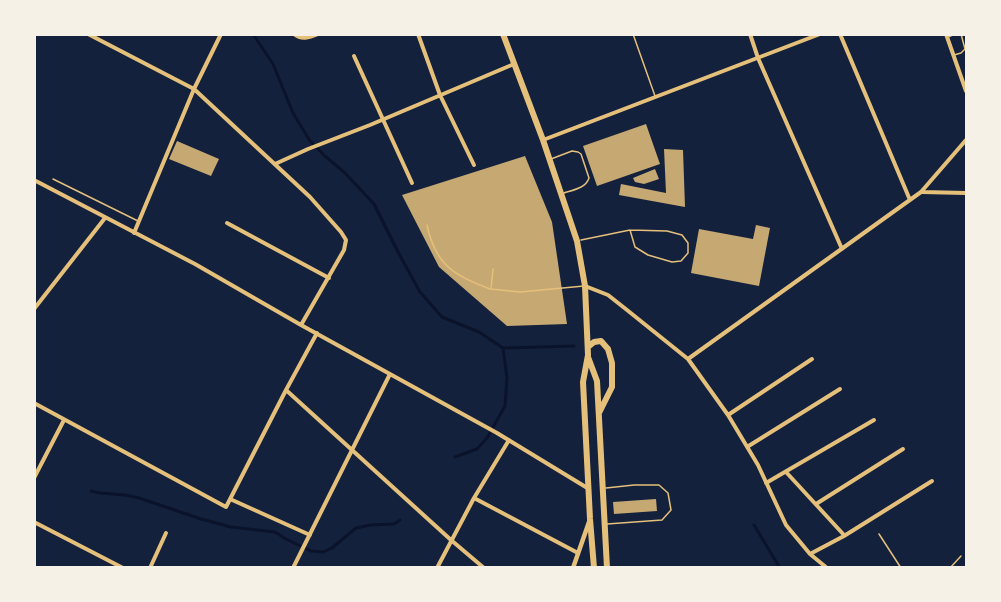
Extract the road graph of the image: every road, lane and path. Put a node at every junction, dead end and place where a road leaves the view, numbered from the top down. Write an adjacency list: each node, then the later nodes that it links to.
1 (221, 34): 18 (street)
2 (294, 34): 3 (street)
3 (318, 34)
4 (418, 34): 20 (street)
5 (503, 34): 17 (main road)
6 (633, 34): 21 (lane)
7 (750, 34): 16 (street)
8 (819, 34): 16 (street)
9 (840, 34): 34 (street)
10 (955, 34): 13 (lane)
11 (961, 34): 15 (lane)
12 (88, 35): 18 (street)
13 (946, 36): 15 (street)
14 (354, 56): 22 (street)
15 (953, 56): 19 (street)
16 (758, 58): 21 (street); 42 (street)
17 (515, 63): 20 (street); 23 (main road)
18 (194, 89): 26 (street); 36 (street)
19 (966, 91)
20 (440, 95): 22 (street); 27 (street)
21 (656, 97): 23 (street)
22 (382, 119): 26 (street); 30 (street)
23 (543, 140): 25 (main road)
24 (966, 140): 31 (street)
25 (550, 159): 33 (main road); 33 (lane)
26 (275, 164): 44 (street)
27 (474, 165)
28 (53, 179): 36 (lane)
29 (34, 180): 35 (street)
30 (412, 183)
31 (921, 192): 32 (street); 34 (street)
32 (966, 193)
33 (561, 194): 41 (main road)
34 (910, 200): 42 (street)
35 (105, 218): 40 (street); 47 (street)
36 (139, 221): 40 (street)
37 (227, 223): 44 (street)
38 (427, 225): 46 (lane)
39 (630, 230): 39 (lane); 41 (lane)
40 (134, 232): 48 (street)
41 (577, 241): 45 (main road)
42 (842, 249): 52 (street)
43 (493, 269): 46 (lane)
44 (329, 278): 48 (street)
45 (585, 286): 46 (lane); 50 (main road); 52 (street)
46 (491, 289)
47 (34, 309)
48 (301, 325): 49 (street)
49 (317, 333): 54 (street); 56 (street)
50 (588, 347): 51 (main road); 58 (main road)
51 (588, 356): 58 (main road); 70 (main road)
52 (688, 359): 59 (street)
53 (812, 359): 59 (street)
54 (390, 374): 62 (street); 64 (street)
55 (840, 389): 63 (street)
56 (286, 390): 64 (street); 73 (street)
57 (34, 403): 60 (street)
58 (599, 413): 71 (main road)
59 (728, 415): 63 (street)
60 (64, 420): 67 (street); 73 (street)
61 (874, 420): 66 (street)
62 (509, 440): 70 (street); 72 (street)
63 (747, 447): 69 (street)
64 (352, 448): 80 (street); 82 (street)
65 (903, 449): 74 (street)
66 (786, 472): 69 (street); 74 (street)
67 (34, 478)
68 (932, 481): 81 (street)
69 (766, 483): 84 (street)
70 (589, 489): 75 (main road)
71 (602, 489): 77 (main road); 77 (lane)
72 (474, 498): 82 (street); 83 (street)
73 (230, 499): 80 (street)
74 (816, 504): 81 (street)
75 (590, 519): 83 (street); 92 (main road)
76 (34, 522): 86 (street)
77 (604, 524): 93 (main road)
78 (166, 533): 87 (street)
79 (879, 534): 95 (lane)
80 (310, 535): 88 (street)
81 (844, 536): 84 (street)
82 (451, 540): 89 (street); 90 (street)
83 (578, 553): 91 (street)
84 (810, 554): 94 (street)
85 (961, 556): 96 (lane)
86 (123, 567)
87 (150, 567)
88 (293, 567)
89 (437, 567)
90 (484, 567)
91 (573, 567)
92 (594, 567)
93 (607, 567)
94 (827, 567)
95 (901, 567)
96 (950, 567)

